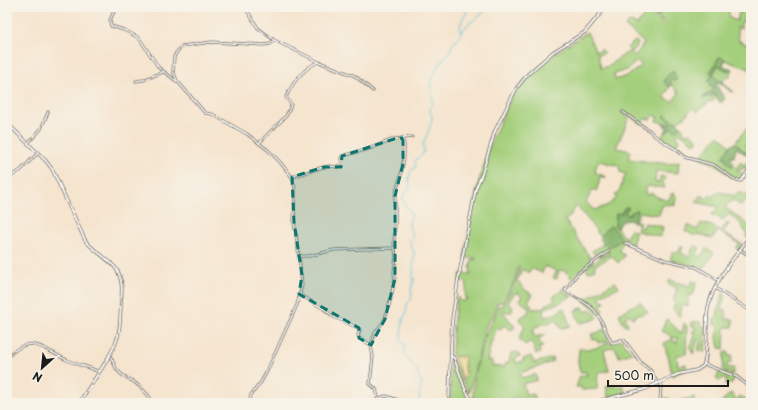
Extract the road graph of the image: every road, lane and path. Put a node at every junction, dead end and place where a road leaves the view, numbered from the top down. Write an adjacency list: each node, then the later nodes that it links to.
1 (116, 7): 6 (street)
2 (245, 7): 4 (street)
3 (606, 7): 34 (street)
4 (274, 40): 5 (street); 8 (street)
5 (319, 62): 9 (street); 15 (street)
6 (163, 72): 7 (street); 8 (street)
7 (136, 81)
8 (177, 81): 15 (street)
9 (373, 91)
10 (48, 112): 16 (street)
11 (623, 112): 18 (street)
12 (7, 123): 16 (street)
13 (412, 137): 14 (street)
14 (402, 138): 19 (street); 23 (street)
15 (259, 142): 19 (street)
16 (28, 143): 17 (street)
17 (38, 153): 20 (street); 33 (street)
18 (751, 170)
19 (292, 177): 26 (street)
20 (7, 179)
21 (751, 234): 24 (street)
22 (625, 243): 28 (street)
23 (394, 248): 26 (street); 32 (street)
24 (740, 250): 27 (street); 28 (street)
25 (610, 251): 38 (street)
26 (299, 256): 30 (street)
27 (751, 257)
28 (718, 280): 29 (street)
29 (715, 288): 31 (street); 36 (street)
30 (299, 294): 32 (street); 43 (street)
31 (751, 311)
32 (372, 345): 40 (street)
33 (109, 356): 37 (street); 42 (street)
34 (450, 356): 46 (street); 47 (street)
35 (7, 358): 37 (street)
36 (704, 364): 38 (street); 39 (street)
37 (99, 372): 41 (street)
38 (660, 383): 48 (street); 49 (street)
39 (751, 388)
40 (378, 398): 44 (street); 45 (street)
41 (79, 403)
42 (153, 403)
43 (249, 403)
44 (372, 403)
45 (407, 403)
46 (449, 403)
47 (473, 403)
48 (591, 403)
49 (660, 403)

